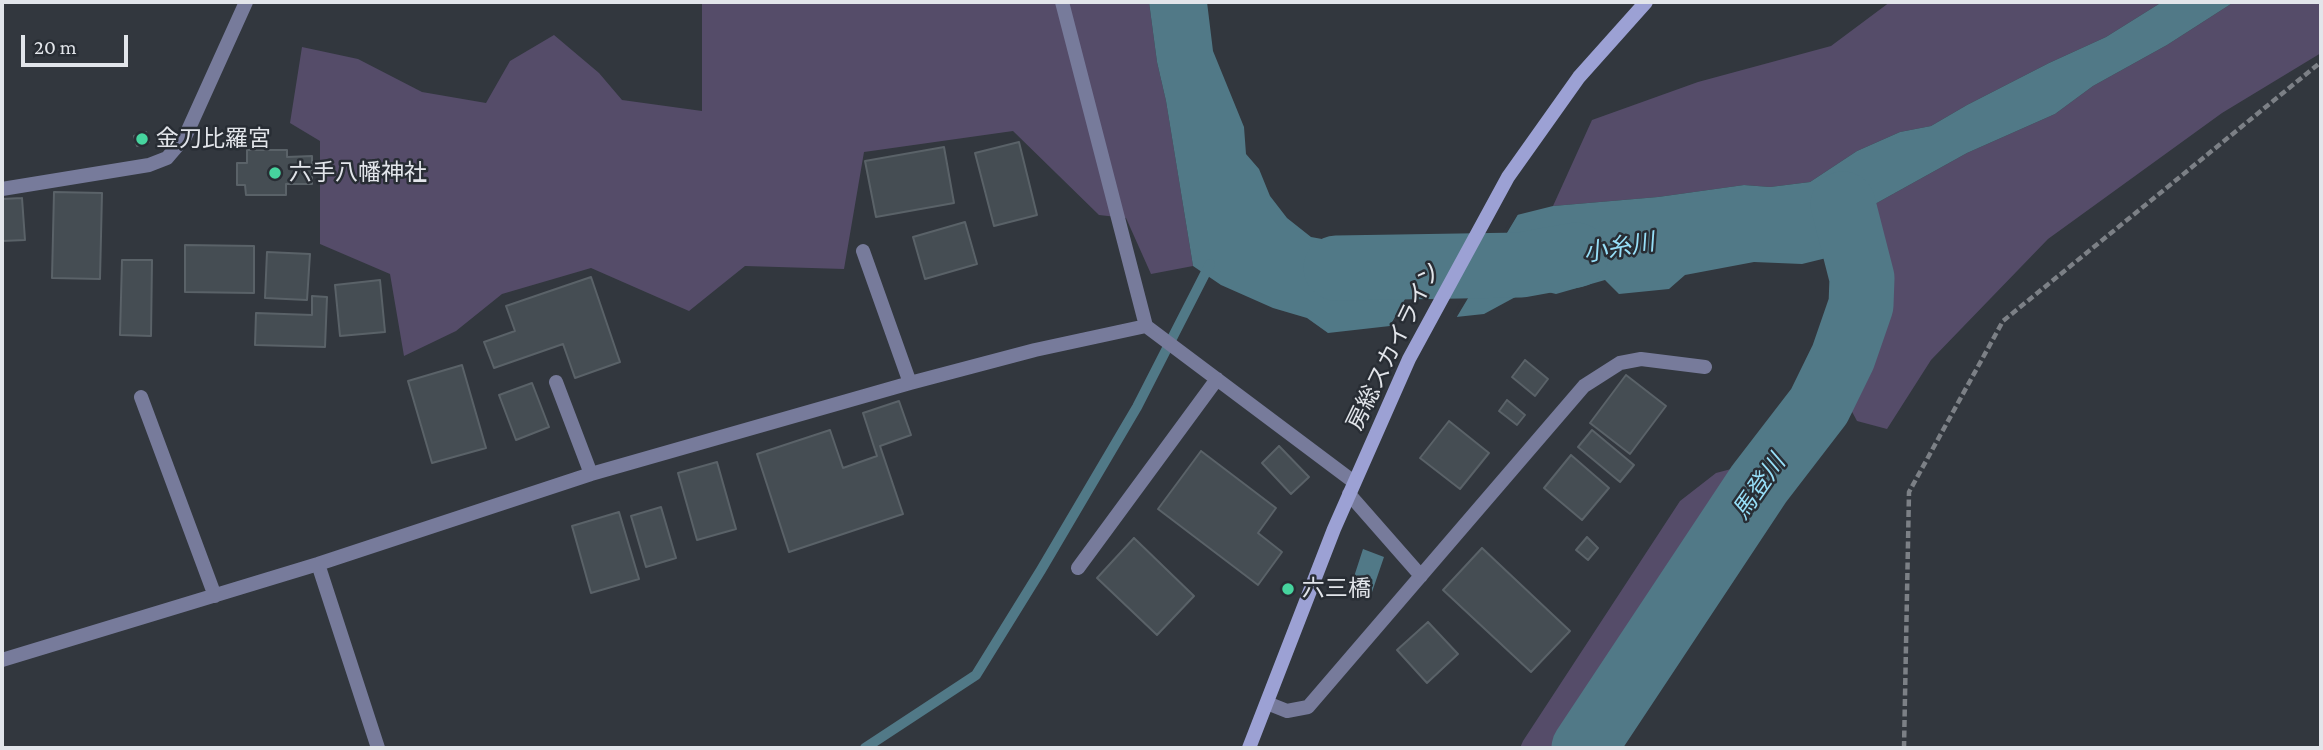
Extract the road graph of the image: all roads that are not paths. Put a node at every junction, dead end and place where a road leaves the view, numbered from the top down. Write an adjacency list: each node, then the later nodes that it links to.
1 (246, 2): 4 (street)
2 (1062, 2): 6 (street)
3 (1646, 2): 13 (main road, 房総スカイライン)
4 (2, 189)
5 (863, 251): 10 (street)
6 (1151, 329): 8 (street); 10 (street)
7 (1705, 367): 16 (street)
8 (1212, 375): 13 (street); 15 (street)
9 (556, 382): 12 (street)
10 (910, 383): 12 (street)
11 (141, 397): 17 (street)
12 (591, 474): 14 (street)
13 (1351, 488): 16 (street); 19 (main road, 房総スカイライン)
14 (318, 564): 17 (street); 20 (street)
15 (1078, 568)
16 (1421, 576): 19 (street)
17 (215, 596): 18 (street)
18 (2, 660)
19 (1266, 703): 21 (main road, 房総スカイライン)
20 (378, 748)
21 (1250, 748)

